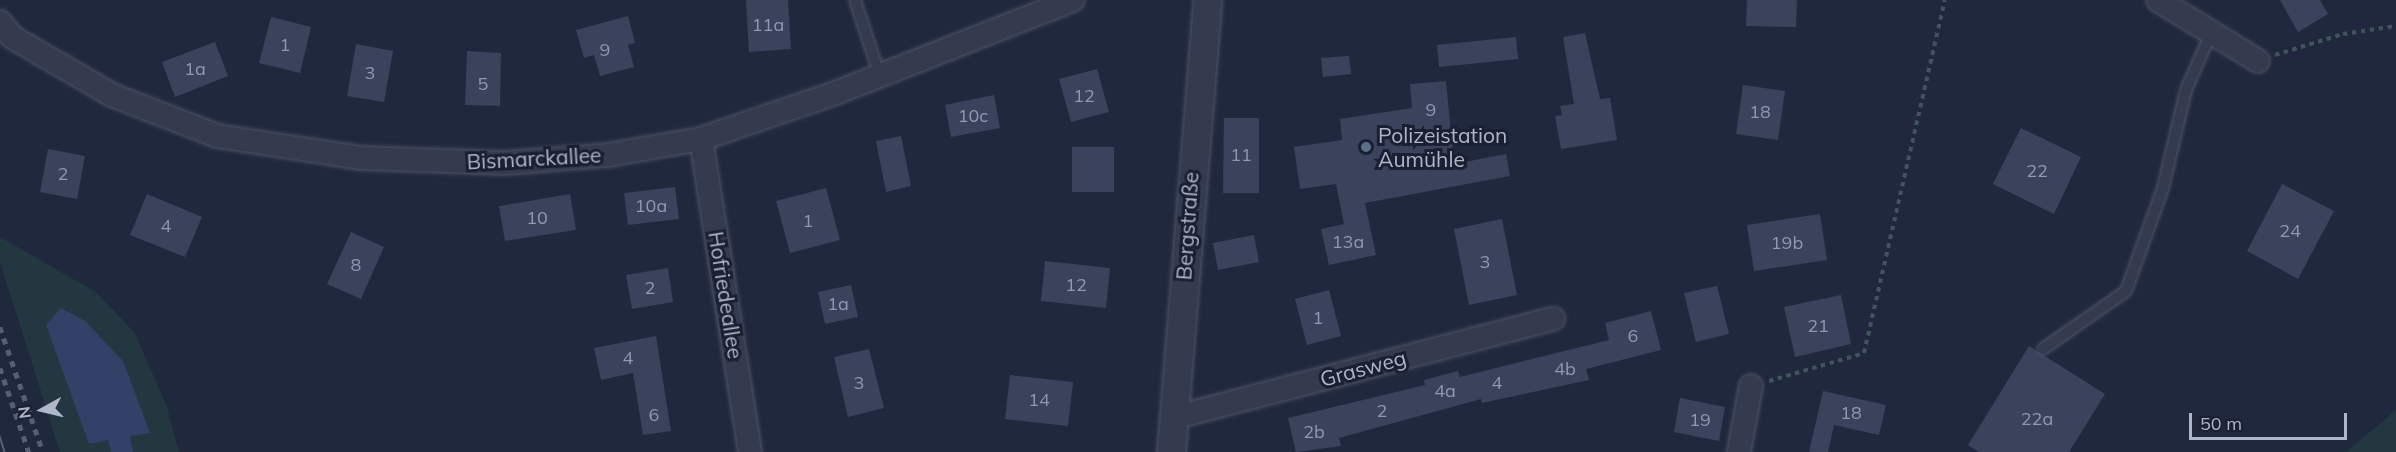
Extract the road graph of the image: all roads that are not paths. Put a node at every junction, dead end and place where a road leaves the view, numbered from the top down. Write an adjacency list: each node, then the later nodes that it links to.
1 (855, 0): 8 (lane)
2 (1073, 0): 8 (street, Bismarckallee)
3 (1207, 0): 13 (street, Bergstraße)
4 (2158, 0): 6 (street)
5 (0, 22): 9 (street, Bismarckallee)
6 (2211, 33): 7 (street); 11 (lane)
7 (2258, 61)
8 (880, 76): 9 (street, Bismarckallee)
9 (701, 139): 14 (street, Hofriedeallee)
10 (1553, 319): 13 (street, Grasweg)
11 (2043, 349)
12 (1751, 386): 16 (street)
13 (1172, 418): 15 (street, Bergstraße)
14 (750, 452)
15 (1171, 452)
16 (1738, 452)

